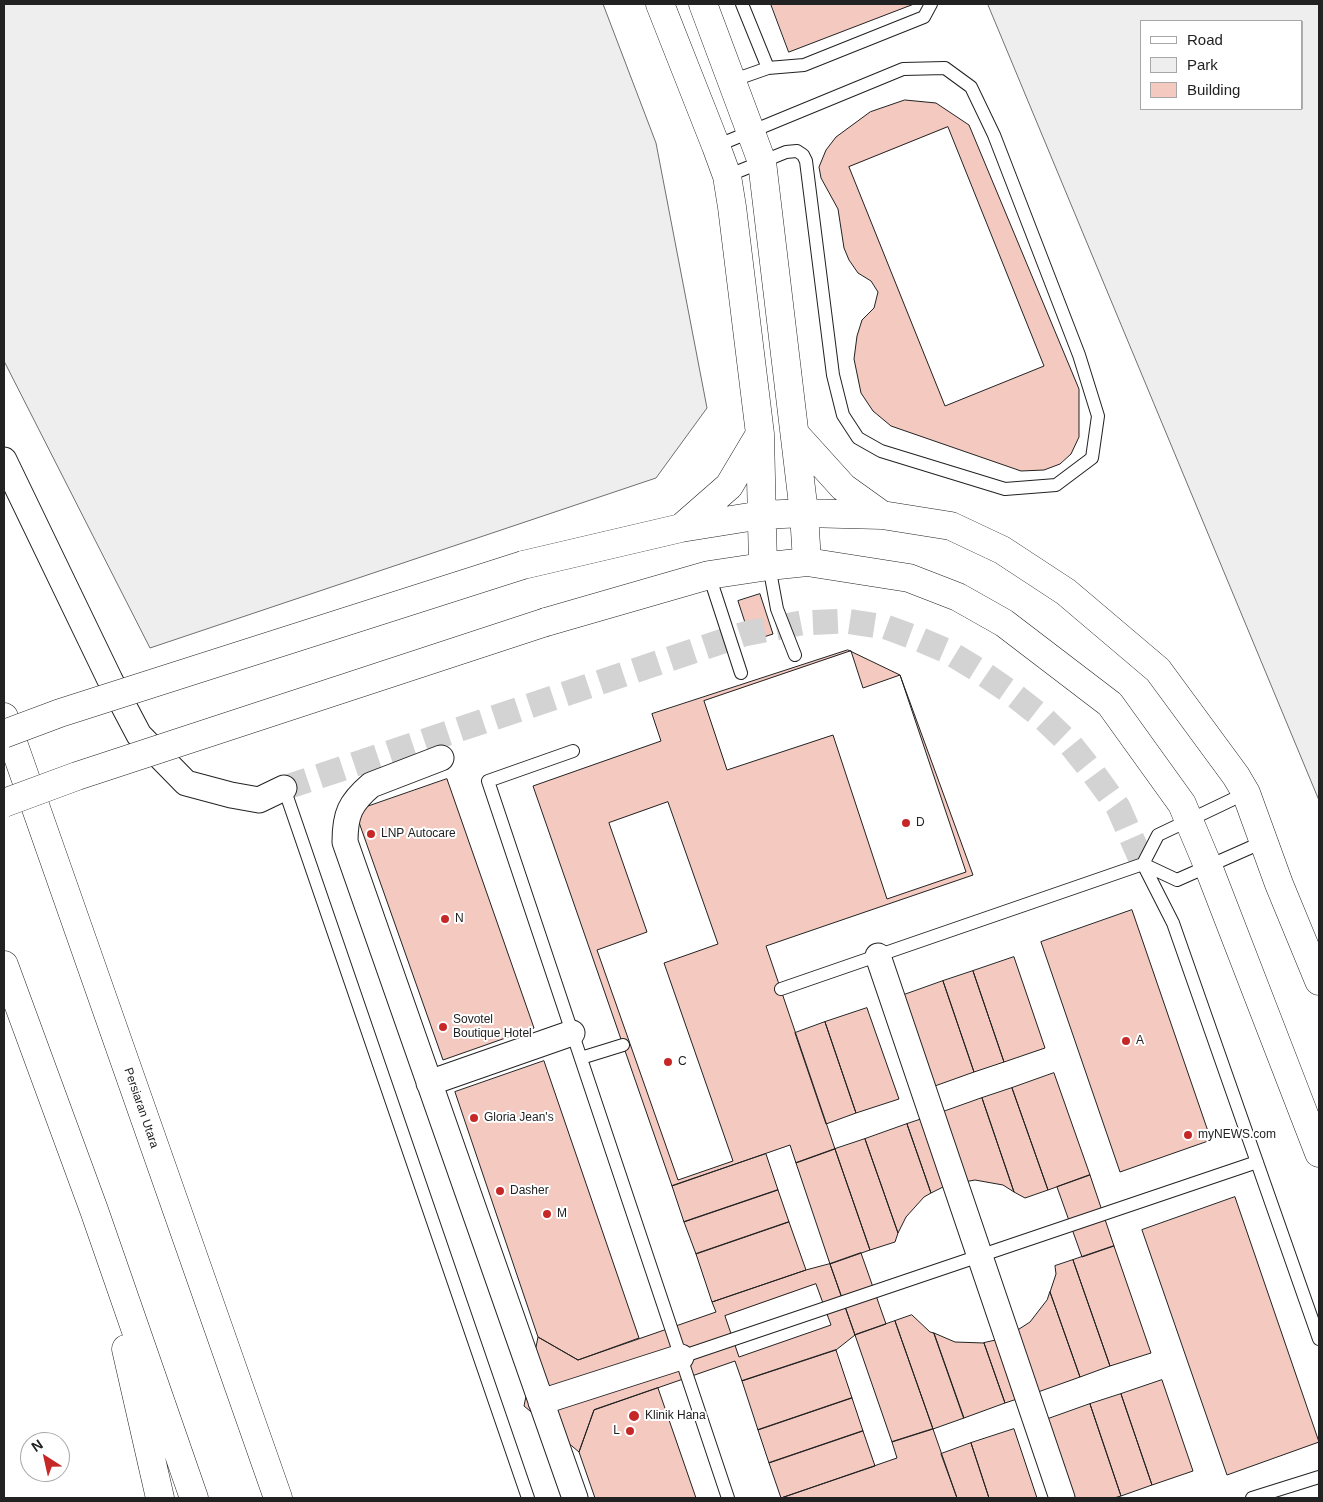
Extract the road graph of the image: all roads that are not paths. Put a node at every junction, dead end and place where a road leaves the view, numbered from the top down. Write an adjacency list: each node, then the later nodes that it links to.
1 (660, 4): 8 (street)
2 (703, 4): 6 (street)
3 (742, 4): 5 (lane)
4 (931, 4): 5 (lane)
5 (768, 68): 6 (lane)
6 (731, 81): 7 (street)
7 (750, 132): 8 (lane); 9 (street); 9 (lane)
8 (716, 146): 10 (street)
9 (762, 162): 10 (lane); 12 (street)
10 (727, 176): 11 (street)
11 (760, 434): 15 (street); 17 (street)
12 (795, 434): 14 (street); 16 (street)
13 (4, 460): 27 (street)
14 (804, 513): 15 (street); 16 (street); 18 (street)
15 (762, 515): 17 (street); 19 (street)
16 (882, 515): 28 (street)
17 (681, 528): 24 (street, bridge)
18 (807, 562): 19 (street); 30 (street)
19 (766, 566): 20 (street); 21 (lane)
20 (709, 575): 22 (lane); 29 (street, bridge)
21 (795, 655)
22 (741, 672)
23 (4, 717): 55 (street, Persiaran Utara)
24 (4, 734)
25 (573, 751): 40 (lane)
26 (441, 758): 43 (street)
27 (284, 788): 56 (lane)
28 (1246, 793): 30 (lane); 31 (street)
29 (4, 803)
30 (1189, 820): 32 (lane); 33 (street)
31 (1263, 842): 33 (lane); 34 (street)
32 (1143, 864): 33 (lane); 36 (lane); 45 (lane)
33 (1208, 866): 44 (street)
34 (1279, 884): 35 (street); 38 (street)
35 (1319, 930)
36 (878, 956): 39 (lane); 47 (street)
37 (4, 965): 46 (street)
38 (1319, 981)
39 (780, 989)
40 (572, 1033): 42 (lane); 43 (street)
41 (623, 1045): 42 (lane)
42 (581, 1058): 49 (lane)
43 (429, 1083): 50 (street)
44 (1319, 1153)
45 (1257, 1162): 47 (lane); 48 (lane)
46 (94, 1210): 53 (street); 54 (street)
47 (980, 1256): 49 (lane); 59 (street)
48 (1319, 1339)
49 (681, 1357): 50 (street); 58 (lane)
50 (541, 1402): 57 (street)
51 (1319, 1477): 52 (lane)
52 (1272, 1495): 60 (lane)
53 (160, 1498)
54 (194, 1498)
55 (278, 1498)
56 (528, 1498)
57 (575, 1498)
58 (728, 1498)
59 (1062, 1498)
60 (1252, 1498)

